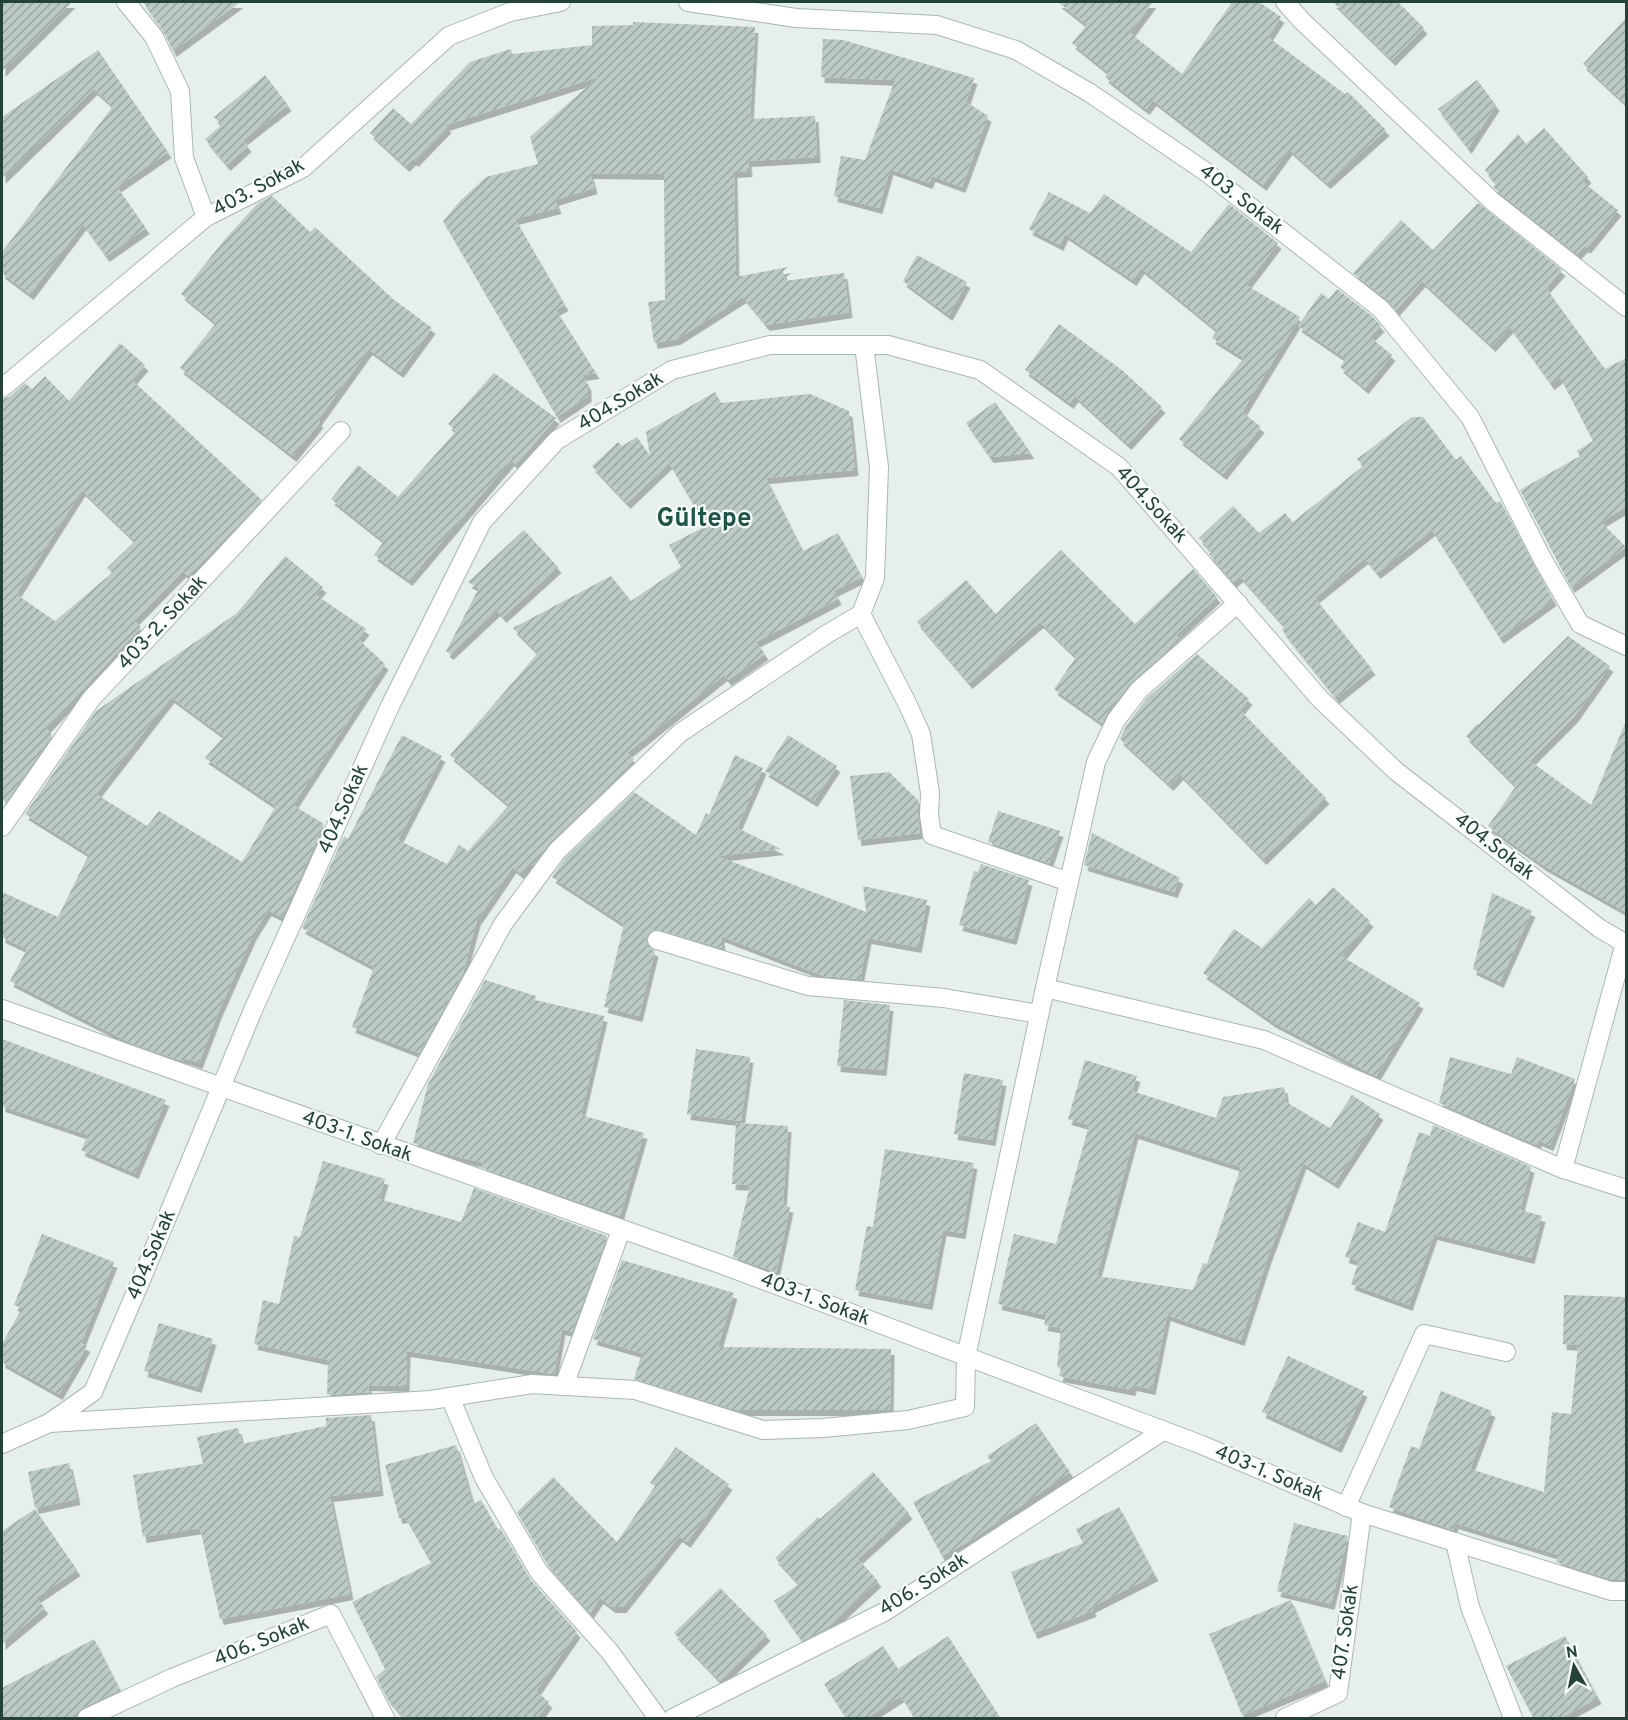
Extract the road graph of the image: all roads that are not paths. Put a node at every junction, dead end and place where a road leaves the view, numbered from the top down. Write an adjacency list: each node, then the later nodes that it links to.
1 (126, 2): 5 (street)
2 (561, 2): 5 (street, 403. Sokak)
3 (688, 2): 12 (street, 403. Sokak)
4 (1285, 2): 6 (street)
5 (206, 217): 8 (street, 403. Sokak)
6 (1626, 307)
7 (864, 345): 10 (street, 404.Sokak); 11 (street); 20 (street, 404.Sokak)
8 (2, 388)
9 (341, 431): 13 (street, 403-2. Sokak)
10 (1238, 603): 14 (street); 16 (street, 404.Sokak)
11 (861, 614): 14 (street); 21 (street)
12 (1626, 646)
13 (2, 827)
14 (1069, 882): 17 (street)
15 (657, 940): 19 (street)
16 (1626, 944): 22 (street)
17 (1045, 988): 19 (street); 22 (street)
18 (2, 1009): 20 (street, 403-1. Sokak)
19 (1039, 1014): 26 (street)
20 (220, 1088): 21 (street, 403-1. Sokak); 29 (street, 404.Sokak)
21 (381, 1145): 24 (street, 403-1. Sokak)
22 (1563, 1169): 23 (street)
23 (1626, 1189)
24 (621, 1230): 26 (street, 403-1. Sokak); 27 (street)
25 (1506, 1352): 32 (street)
26 (966, 1357): 27 (street); 30 (street, 403-1. Sokak)
27 (564, 1386): 28 (street)
28 (450, 1397): 29 (street); 37 (street)
29 (49, 1423): 31 (street, 404.Sokak)
30 (1163, 1431): 32 (street, 403-1. Sokak); 38 (street, 406. Sokak)
31 (2, 1444)
32 (1354, 1510): 33 (street, 403-1. Sokak); 39 (street, 407. Sokak)
33 (1455, 1542): 34 (street, 403-1. Sokak); 40 (street)
34 (1626, 1591)
35 (87, 1719): 36 (street, 406. Sokak)
36 (385, 1719)
37 (657, 1719)
38 (673, 1719)
39 (1285, 1719)
40 (1513, 1719)

